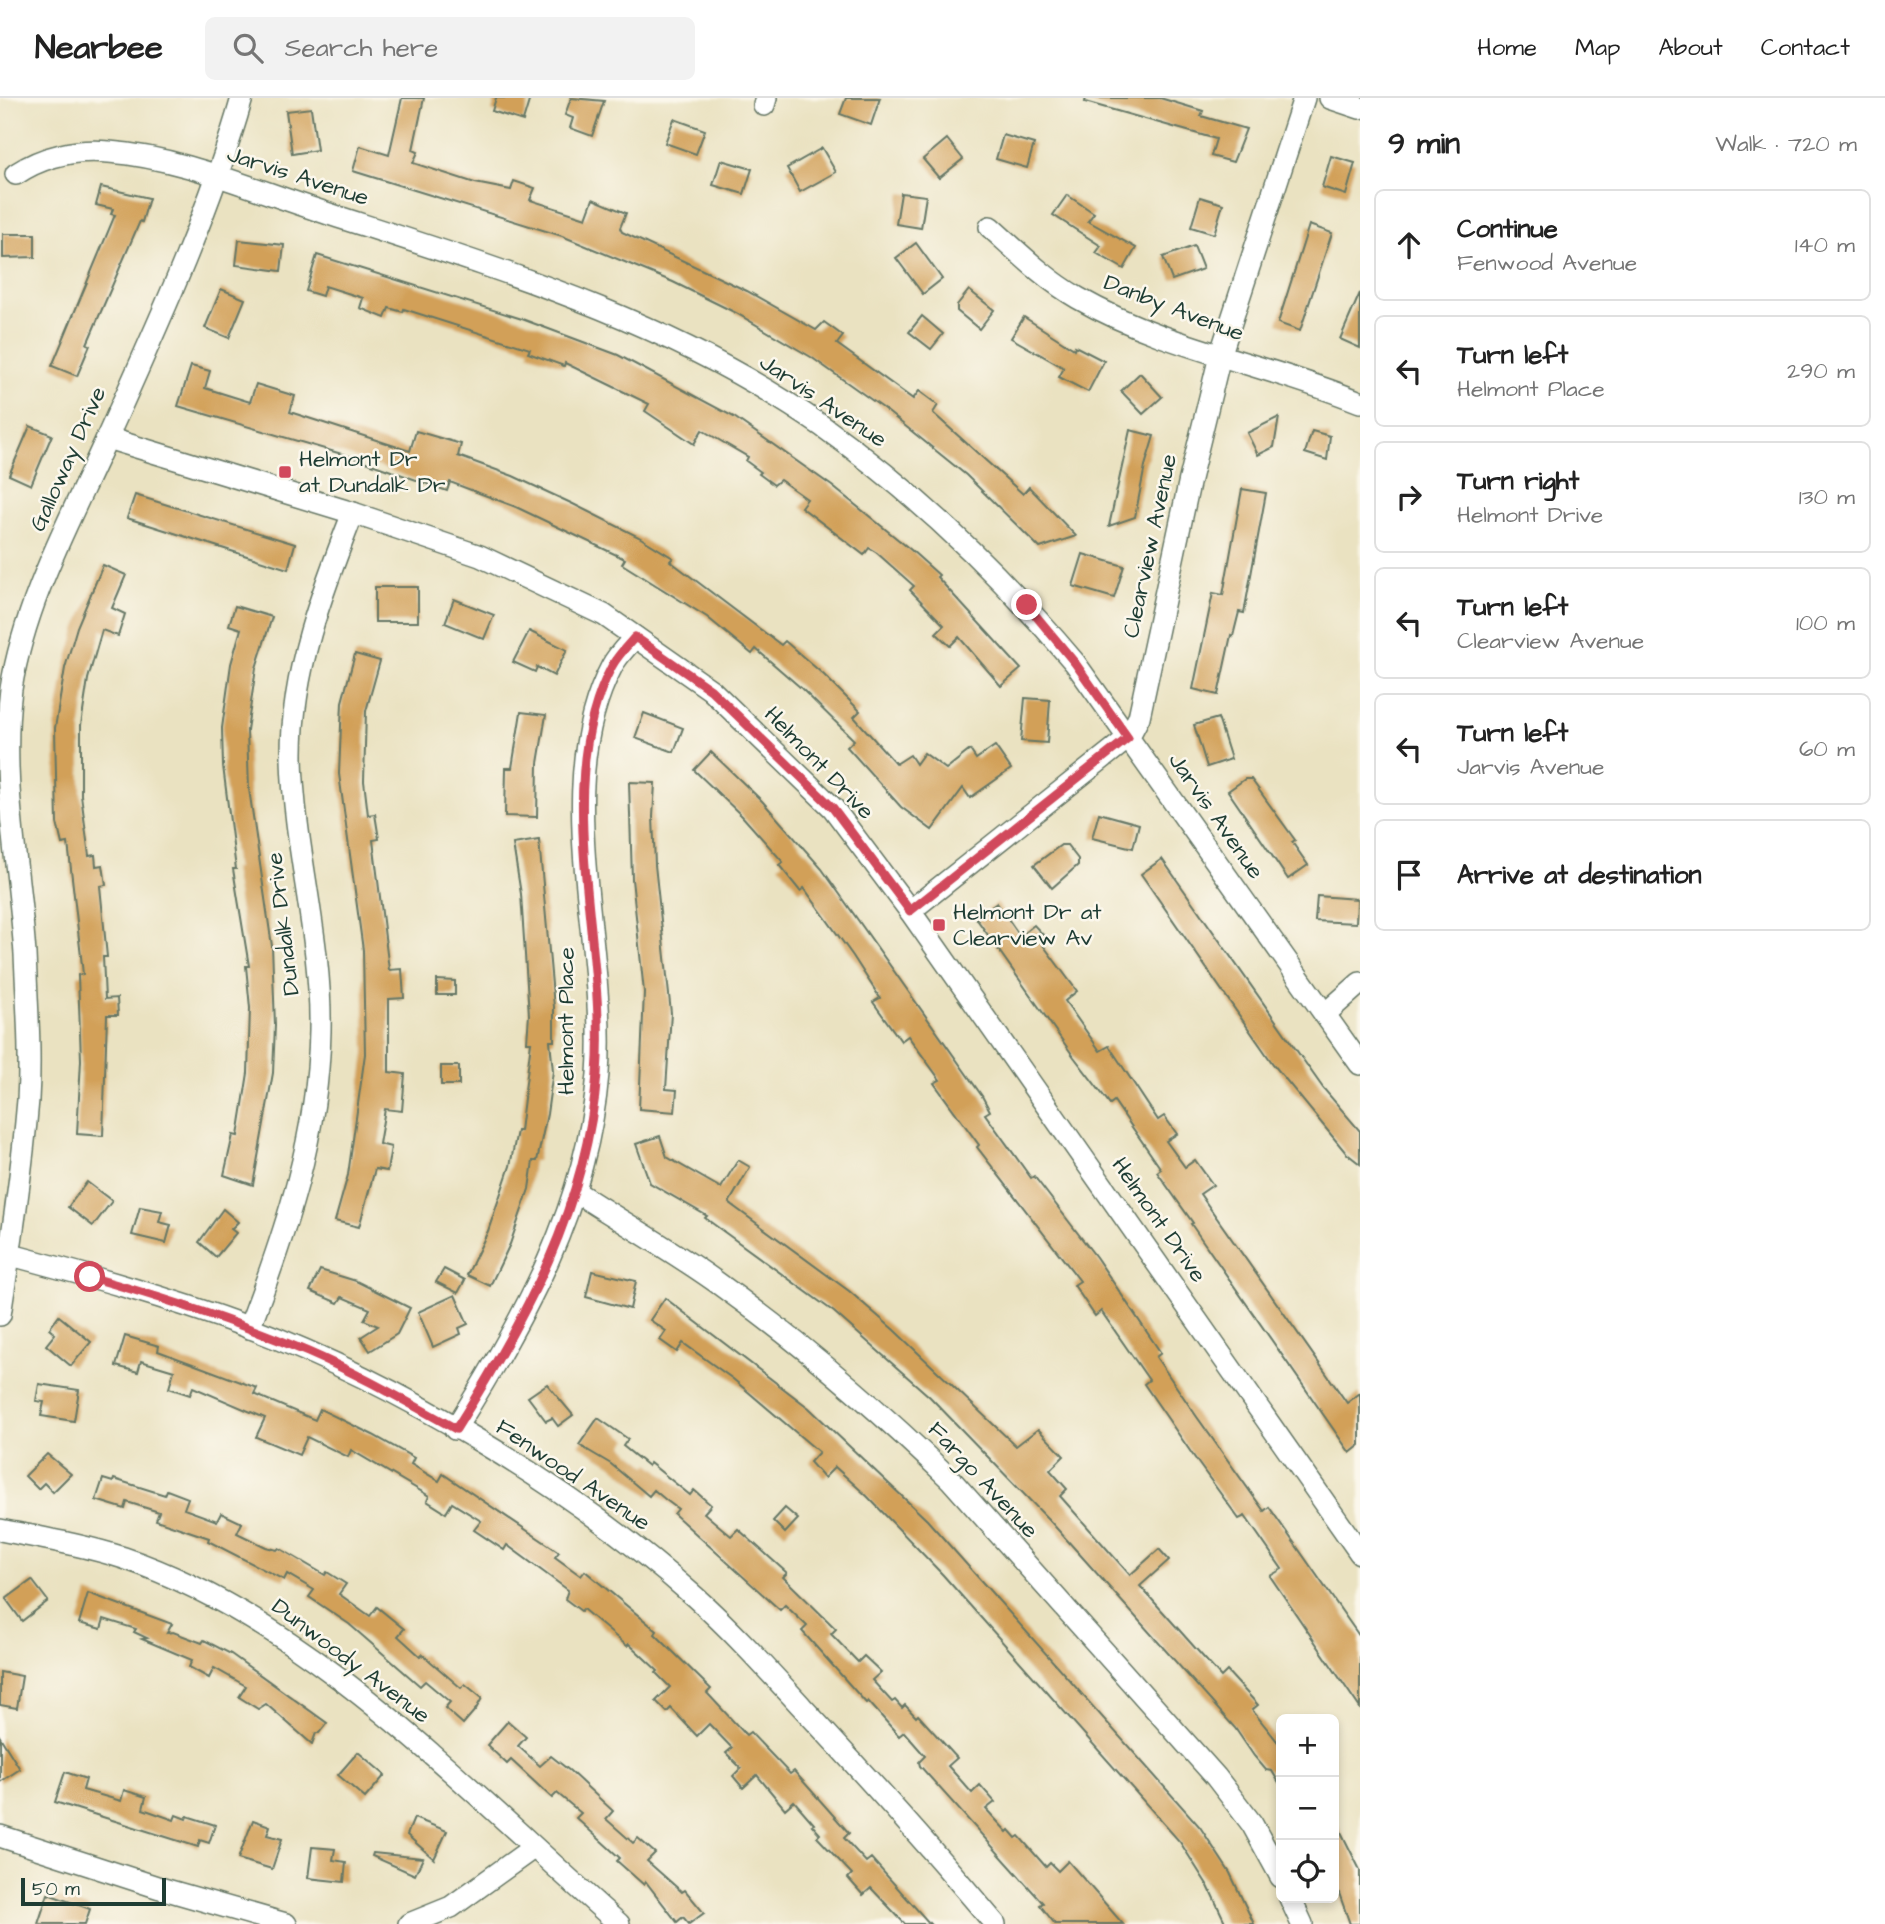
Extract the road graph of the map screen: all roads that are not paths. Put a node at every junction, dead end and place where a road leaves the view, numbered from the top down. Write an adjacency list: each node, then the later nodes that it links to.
1 (242, 98): 6 (street, Galloway Drive)
2 (1304, 98): 8 (street, Clearview Avenue)
3 (1330, 98): 4 (street)
4 (1360, 108)
5 (16, 174): 6 (street, Jarvis Avenue)
6 (216, 177): 10 (street, Galloway Drive); 13 (street, Jarvis Avenue)
7 (990, 227): 8 (street, Danby Avenue)
8 (1220, 356): 9 (street, Danby Avenue); 13 (street, Clearview Avenue)
9 (1360, 402)
10 (107, 438): 11 (street, Helmont Drive); 19 (street, Galloway Drive)
11 (352, 513): 12 (street, Helmont Drive); 21 (street, Dundalk Drive)
12 (635, 637): 14 (street, Helmont Drive); 18 (street, Helmont Place)
13 (1128, 738): 14 (street, Clearview Avenue); 16 (street, Jarvis Avenue)
14 (910, 911): 24 (street, Helmont Drive)
15 (1360, 983): 16 (street)
16 (1325, 1014): 17 (street, Jarvis Avenue)
17 (1360, 1064)
18 (576, 1192): 22 (street, Helmont Place); 27 (street, Fargo Avenue)
19 (5, 1253): 20 (street, Galloway Drive); 21 (street, Fenwood Avenue)
20 (0, 1315)
21 (249, 1328): 22 (street, Fenwood Avenue)
22 (456, 1429): 32 (street, Fenwood Avenue)
23 (0, 1530): 26 (street, Dunwoody Avenue)
24 (1360, 1553)
25 (0, 1836): 29 (street)
26 (533, 1849): 30 (street); 31 (street, Dunwoody Avenue)
27 (1276, 1868)
28 (1292, 1903): 33 (street)
29 (286, 1924)
30 (409, 1924)
31 (619, 1924)
32 (995, 1924)
33 (1302, 1924)

